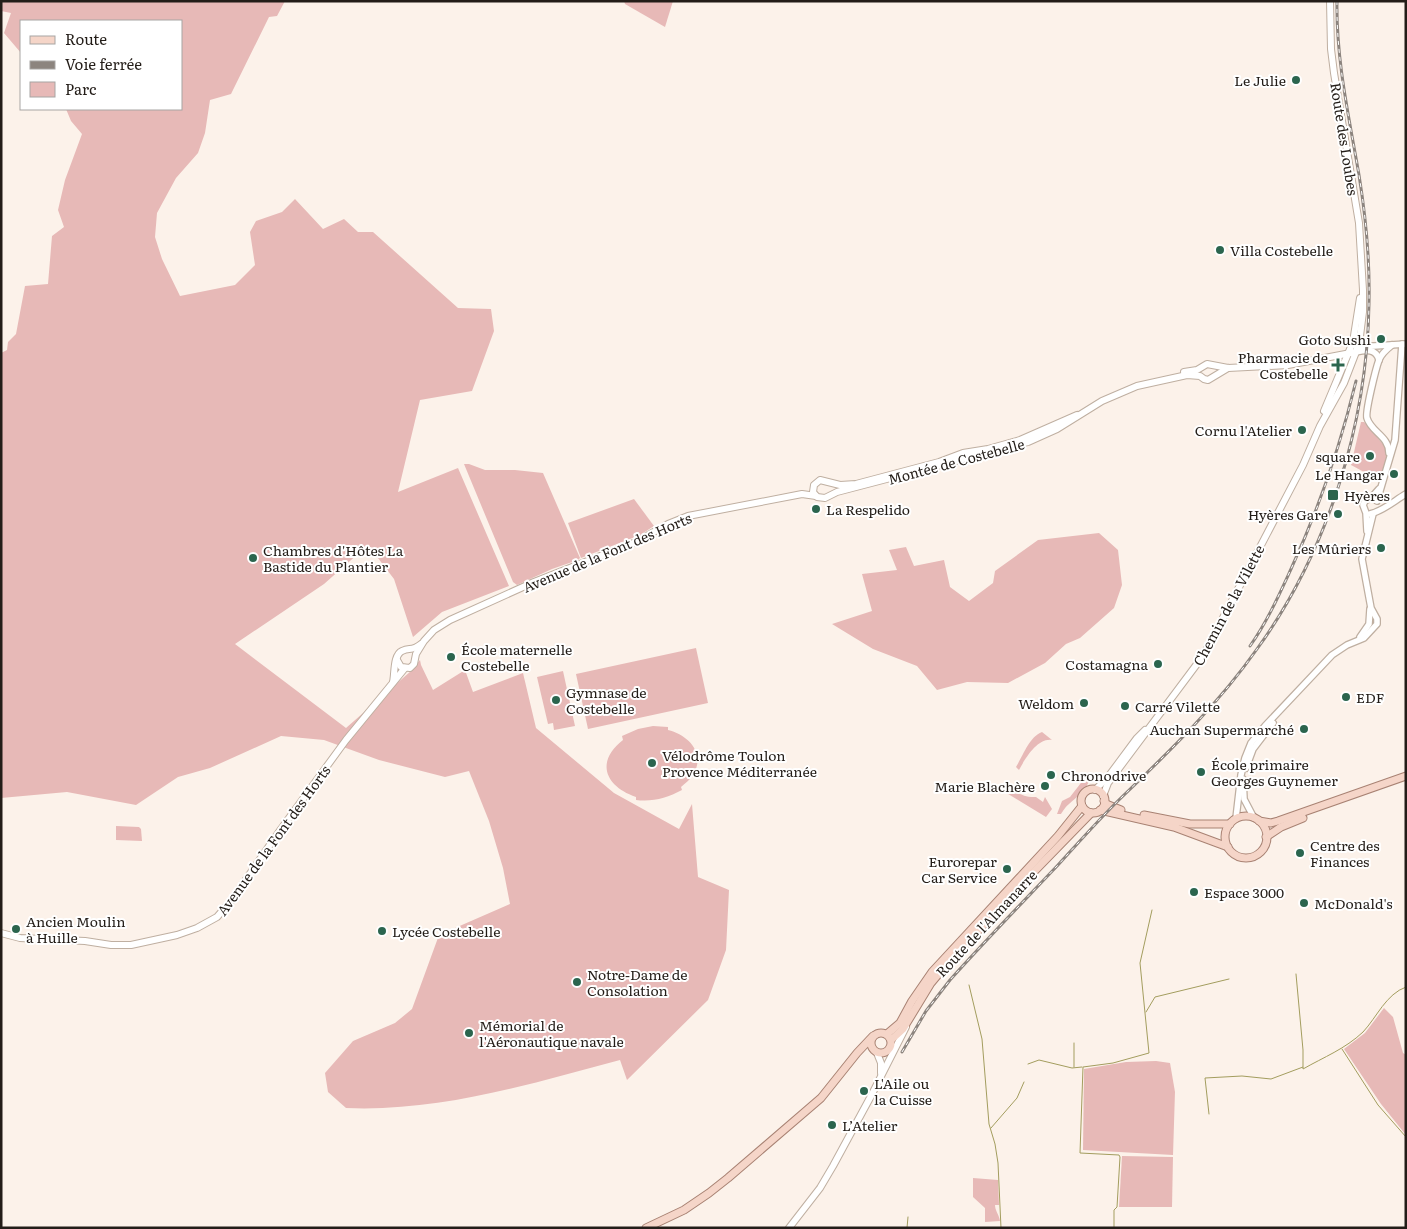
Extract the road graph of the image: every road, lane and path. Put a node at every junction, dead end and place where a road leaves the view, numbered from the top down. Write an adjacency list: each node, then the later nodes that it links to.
1 (1330, 1): 2 (main road, Route des Loubes)
2 (1362, 276): 3 (main road, Route des Loubes); 7 (main road, Route des Loubes)
3 (1360, 338): 6 (street); 7 (main road, Route des Loubes)
4 (1404, 344): 5 (street); 21 (street)
5 (1392, 345): 6 (street); 9 (street)
6 (1370, 346): 7 (street)
7 (1354, 350): 8 (main road, Montée de Costebelle); 9 (street); 10 (main road, Chemin de la Vilette); 11 (main road, Montée de Costebelle); 19 (main road, Chemin de la Vilette)
8 (1340, 354): 10 (main road); 11 (main road, Montée de Costebelle)
9 (1379, 360): 20 (street)
10 (1345, 364): 19 (main road, Chemin de la Vilette)
11 (1268, 365): 14 (main road, Montée de Costebelle)
12 (1213, 366): 13 (main road, Montée de Costebelle); 14 (main road, Montée de Costebelle); 16 (main road)
13 (1200, 368): 15 (main road); 17 (main road, Montée de Costebelle)
14 (1228, 368): 16 (main road, Montée de Costebelle)
15 (1200, 376): 16 (main road, Montée de Costebelle); 17 (main road, Montée de Costebelle)
16 (1214, 376)
17 (1102, 401): 18 (main road, Montée de Costebelle)
18 (1077, 416): 23 (main road, Montée de Costebelle); 27 (main road, Montée de Costebelle)
19 (1320, 426): 41 (main road, Chemin de la Vilette)
20 (1384, 438): 21 (street); 22 (street)
21 (1395, 440): 22 (street)
22 (1389, 456): 29 (street)
23 (828, 482): 24 (main road); 27 (main road)
24 (813, 486): 25 (main road, Avenue de la Font des Horts); 28 (main road)
25 (802, 494): 28 (main road, Avenue de la Font des Horts); 34 (main road, Avenue de la Font des Horts)
26 (1406, 494): 30 (street)
27 (829, 495): 28 (main road)
28 (816, 496)
29 (1375, 501): 30 (street); 31 (street); 32 (street)
30 (1389, 504): 31 (street)
31 (1375, 512): 32 (street); 33 (street)
32 (1366, 513): 33 (street)
33 (1367, 536): 40 (street)
34 (424, 641): 35 (main road, Avenue de la Font des Horts); 36 (main road, Avenue de la Font des Horts)
35 (409, 650): 36 (main road); 37 (main road)
36 (415, 658): 38 (main road)
37 (396, 660): 38 (main road); 39 (main road, Avenue de la Font des Horts)
38 (404, 668): 39 (main road, Avenue de la Font des Horts)
39 (392, 683): 54 (main road, Avenue de la Font des Horts)
40 (1283, 709): 49 (street); 50 (street)
41 (1152, 724): 44 (main road, Chemin de la Vilette); 45 (main road, Chemin de la Vilette)
42 (1406, 776): 50 (main road)
43 (1406, 781): 52 (main road)
44 (1095, 790): 45 (main road); 46 (main road)
45 (1103, 798): 47 (main road); 51 (main road)
46 (1082, 806): 48 (main road); 57 (main road, Route de l'Almanarre)
47 (1100, 810): 48 (main road); 53 (main road)
48 (1091, 813): 55 (main road, Route de l'Almanarre)
49 (1236, 818): 50 (main road); 51 (main road)
50 (1256, 819): 52 (main road)
51 (1230, 824): 53 (main road)
52 (1266, 837): 53 (main road)
53 (1228, 847)
54 (1, 932)
55 (914, 1011): 57 (main road, Route de l'Almanarre); 61 (main road)
56 (874, 1036): 57 (main road); 59 (main road); 60 (main road)
57 (889, 1037): 58 (main road)
58 (887, 1051): 59 (main road); 61 (main road)
59 (876, 1052): 60 (main road); 62 (main road)
60 (852, 1059): 63 (main road)
61 (884, 1068): 62 (main road)
62 (881, 1076): 64 (main road)
63 (646, 1228)
64 (789, 1228)

